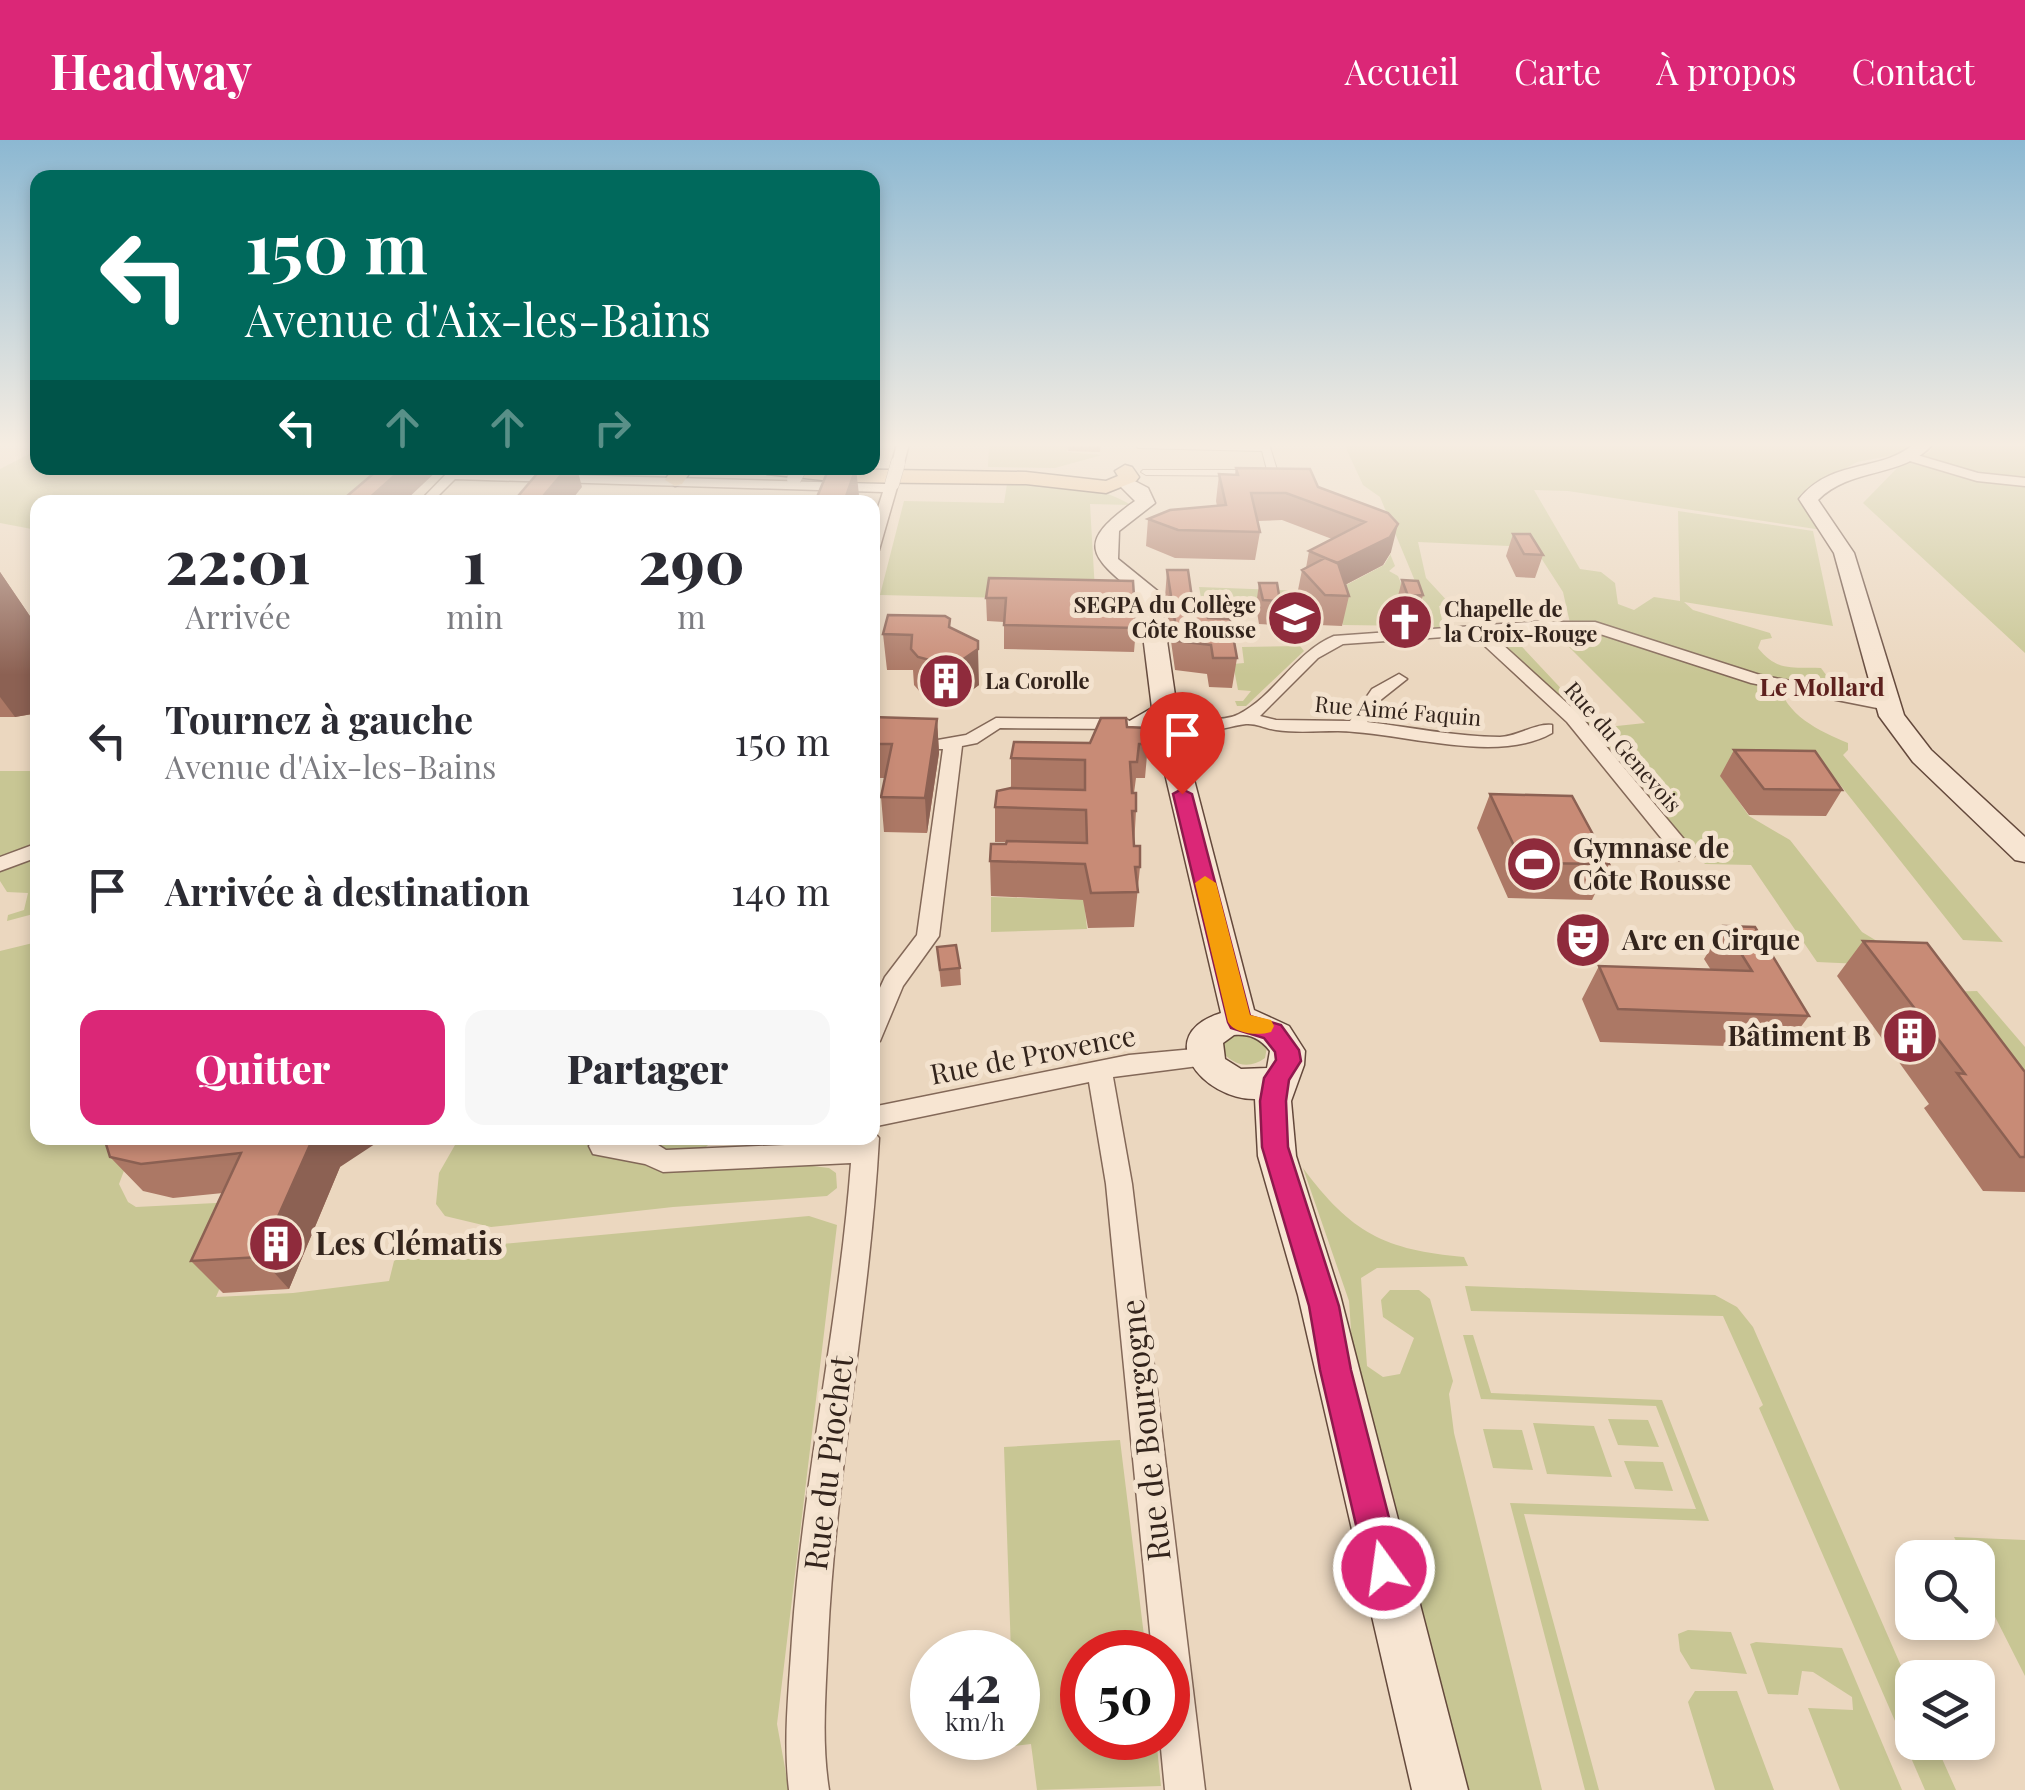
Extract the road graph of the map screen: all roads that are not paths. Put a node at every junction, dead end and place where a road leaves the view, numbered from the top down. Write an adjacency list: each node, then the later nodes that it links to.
1 (1121, 521): 8 (main road)
2 (1823, 521): 5 (main road)
3 (1478, 631): 5 (street); 6 (street); 15 (street, Rue du Genevois)
4 (1398, 679): 7 (street)
5 (1888, 706): 14 (main road)
6 (1246, 718): 7 (street, Rue Aimé Faquin); 8 (street)
7 (1357, 726): 10 (street, Rue Aimé Faquin)
8 (1174, 727): 9 (main road); 18 (main road)
9 (1140, 728): 12 (street)
10 (1546, 729)
11 (912, 744): 12 (street)
12 (953, 744): 17 (street)
13 (30, 852): 16 (street)
14 (2025, 852)
15 (1686, 855)
16 (0, 864)
17 (880, 1015)
18 (1240, 1022): 19 (main road); 21 (main road)
19 (1205, 1057): 20 (street, Rue de Provence); 22 (main road)
20 (1100, 1072): 23 (street, Rue de Provence); 30 (street, Rue de Bourgogne)
21 (1277, 1078): 22 (main road); 28 (main road)
22 (1238, 1084): 28 (main road)
23 (880, 1115)
24 (853, 1145): 27 (street)
25 (865, 1145): 29 (street, Rue du Piochet)
26 (602, 1146): 27 (street)
27 (640, 1146)
28 (1275, 1147): 31 (main road)
29 (808, 1790)
30 (1185, 1790)
31 (1440, 1790)

